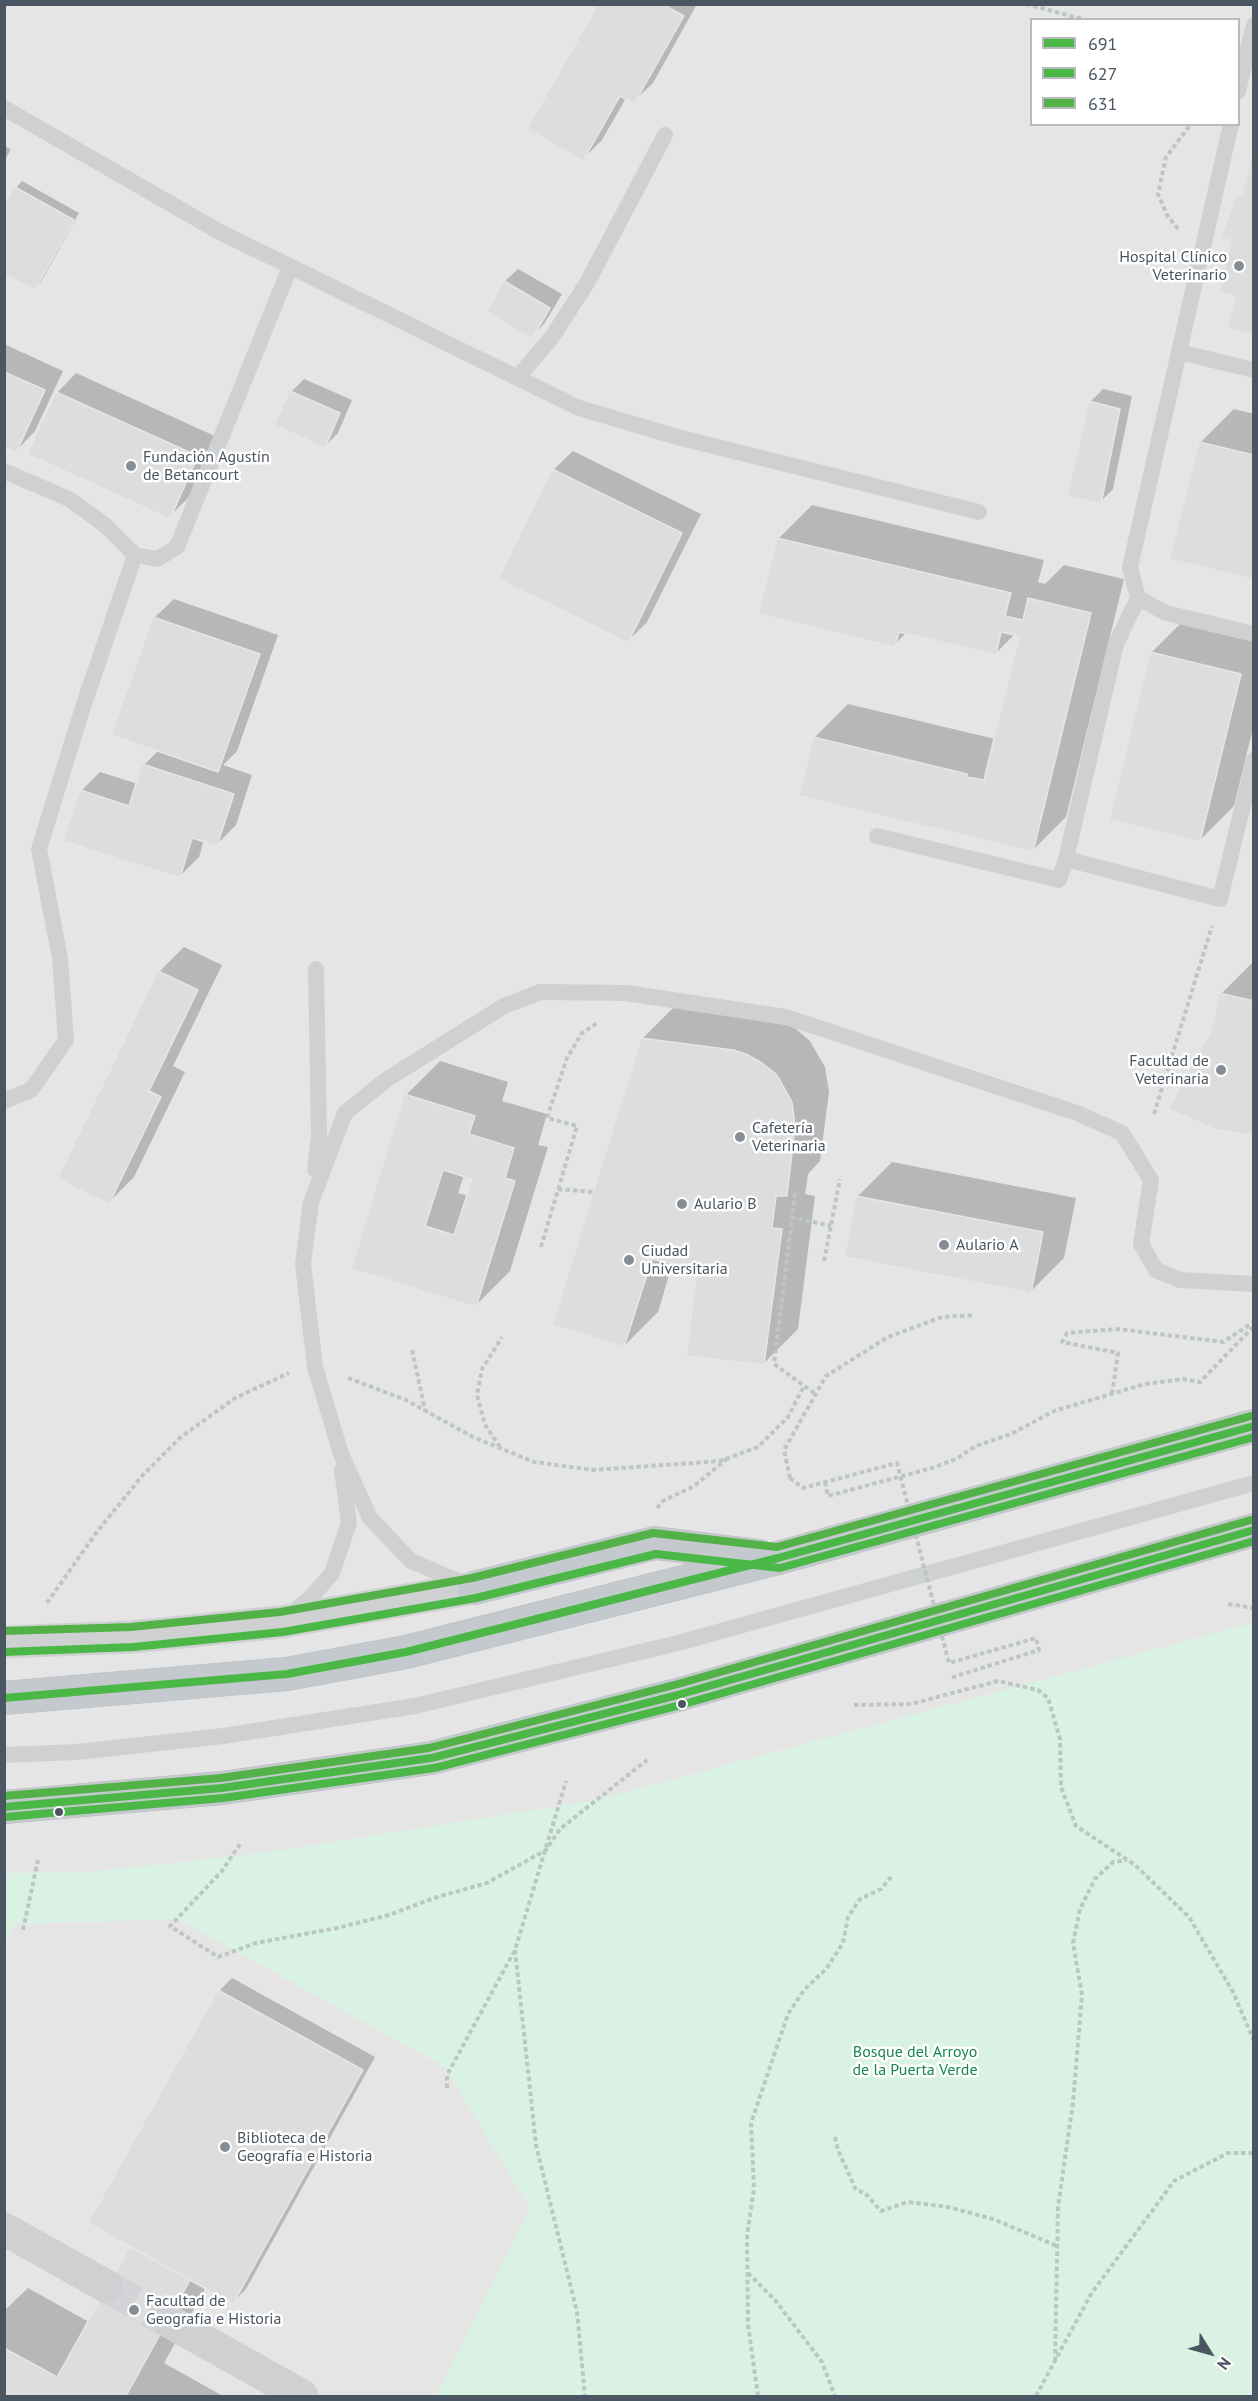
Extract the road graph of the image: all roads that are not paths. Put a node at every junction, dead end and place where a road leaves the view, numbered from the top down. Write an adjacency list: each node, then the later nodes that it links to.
1 (1254, 25): 2 (lane)
2 (1240, 86)
3 (4, 108): 6 (lane)
4 (1231, 126): 7 (lane)
5 (665, 135): 9 (lane)
6 (290, 267): 9 (lane); 12 (lane)
7 (1179, 352): 8 (lane); 13 (lane)
8 (1254, 370)
9 (519, 377): 11 (lane)
10 (4, 471): 12 (lane)
11 (979, 512)
12 (135, 555): 19 (lane)
13 (1138, 598): 14 (lane); 17 (lane)
14 (1254, 634)
15 (1254, 760): 17 (lane)
16 (877, 837): 17 (lane)
17 (1066, 859)
18 (316, 969): 20 (lane)
19 (4, 1101)
20 (311, 1202): 21 (lane); 23 (lane)
21 (1254, 1284)
22 (1254, 1426): 26 (highway)
23 (341, 1454): 27 (lane); 28 (lane)
24 (1254, 1483): 31 (lane)
25 (1254, 1530): 32 (highway)
26 (778, 1558): 27 (highway); 30 (highway)
27 (474, 1588): 28 (street)
28 (281, 1622): 29 (street)
29 (4, 1642)
30 (4, 1698)
31 (4, 1755)
32 (4, 1807)
33 (4, 2229): 34 (street)
34 (106, 2286)
35 (170, 2322): 36 (street)
36 (302, 2397)

